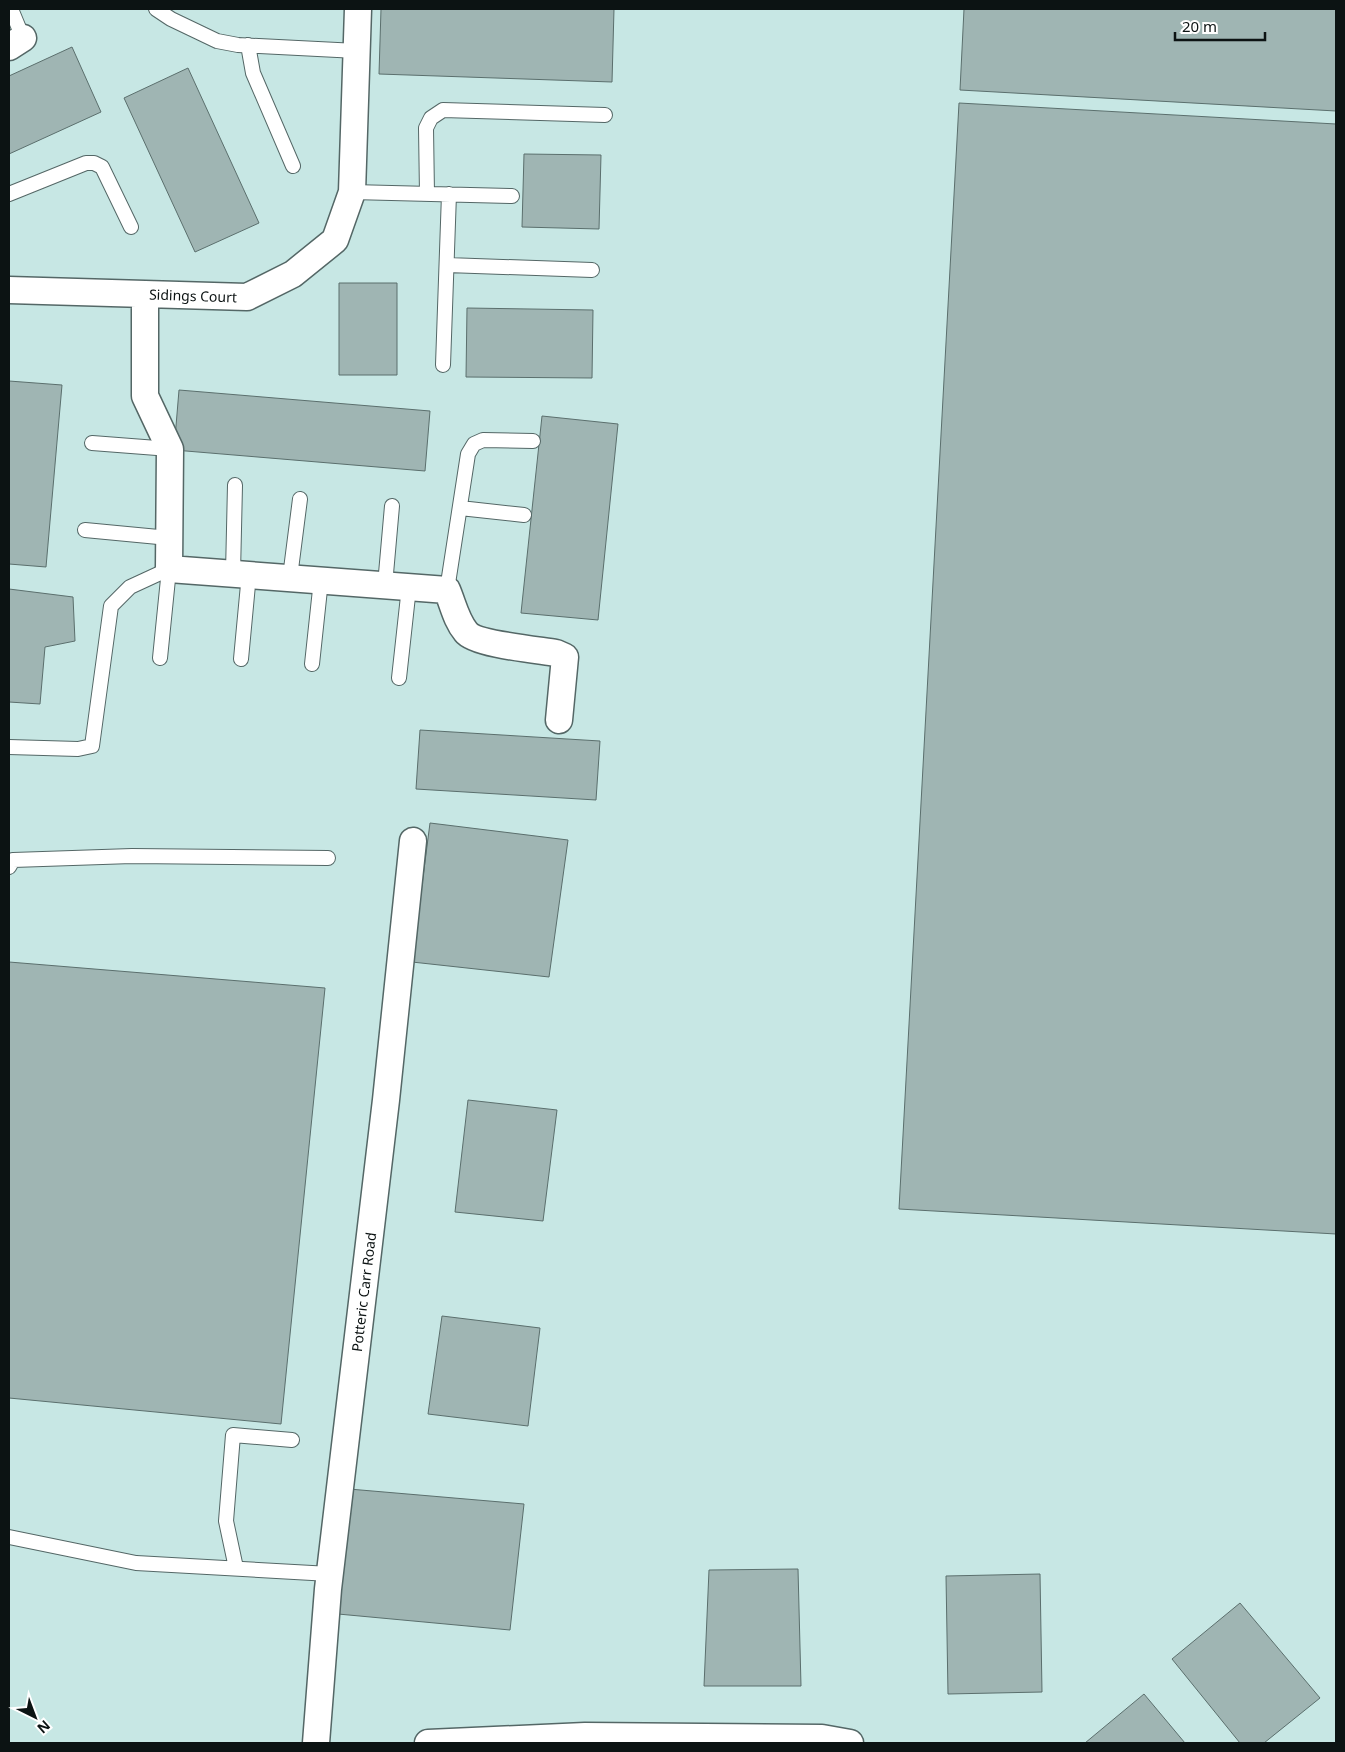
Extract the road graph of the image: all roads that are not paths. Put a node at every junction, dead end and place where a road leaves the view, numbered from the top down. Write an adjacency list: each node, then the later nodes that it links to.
1 (11, 9): 4 (lane)
2 (156, 9): 5 (lane)
3 (358, 9): 6 (street, Sidings Court)
4 (16, 43)
5 (248, 45): 6 (lane); 8 (lane)
6 (356, 51): 9 (street, Sidings Court)
7 (605, 115): 11 (lane)
8 (293, 166)
9 (352, 192): 11 (lane); 18 (street, Sidings Court)
10 (9, 194): 14 (lane)
11 (427, 194): 12 (lane)
12 (449, 194): 13 (lane); 15 (lane)
13 (512, 196)
14 (131, 227)
15 (447, 264): 16 (lane); 19 (lane)
16 (592, 270)
17 (9, 290): 18 (street, Sidings Court)
18 (145, 294): 22 (street)
19 (443, 365)
20 (533, 441): 26 (lane)
21 (92, 443): 22 (lane)
22 (170, 449): 29 (street)
23 (235, 485): 31 (lane)
24 (300, 498): 32 (lane)
25 (392, 506): 34 (lane)
26 (460, 508): 27 (lane); 35 (lane)
27 (524, 515)
28 (85, 530): 29 (lane)
29 (169, 538): 30 (street)
30 (169, 569): 31 (street); 36 (lane); 41 (lane)
31 (241, 573): 32 (street); 37 (lane)
32 (290, 577): 33 (street)
33 (321, 580): 34 (street); 38 (lane)
34 (397, 586): 35 (street); 39 (lane)
35 (447, 590): 40 (street)
36 (160, 658)
37 (241, 658)
38 (312, 664)
39 (399, 678)
40 (559, 720)
41 (9, 747)
42 (413, 841): 48 (street, Potteric Carr Road)
43 (328, 858): 44 (lane)
44 (9, 867)
45 (292, 1440): 47 (lane)
46 (9, 1537): 47 (lane)
47 (236, 1568): 48 (lane)
48 (330, 1574): 50 (street, Potteric Carr Road)
49 (584, 1740): 51 (street); 52 (street)
50 (316, 1743)
51 (428, 1743)
52 (850, 1743)

